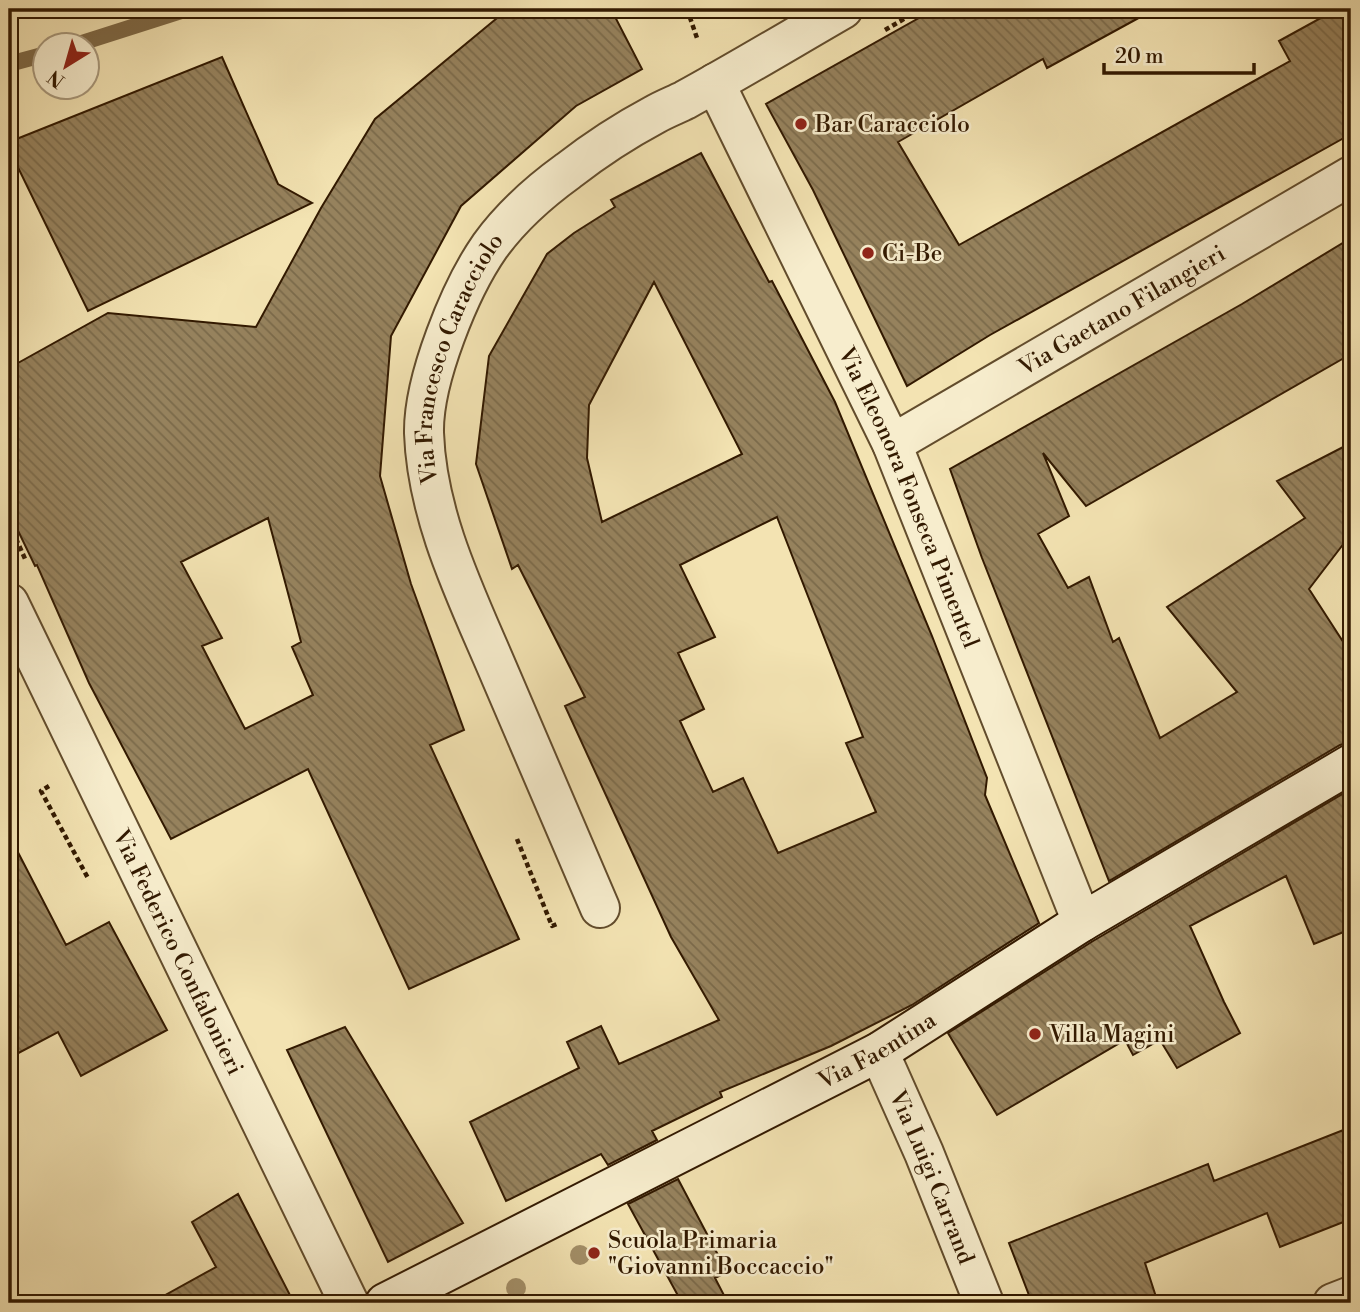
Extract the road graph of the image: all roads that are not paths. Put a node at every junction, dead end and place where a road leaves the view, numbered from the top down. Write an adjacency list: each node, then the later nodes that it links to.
1 (843, 9): 2 (street, Via Francesco Caracciolo)
2 (715, 83): 4 (street, Via Eleonora Fonseca Pimentel); 7 (street, Via Francesco Caracciolo)
3 (1351, 176): 4 (street, Via Gaetano Filangieri)
4 (892, 444): 8 (street, Via Eleonora Fonseca Pimentel)
5 (9, 603): 11 (street, Via Federico Confalonieri)
6 (1351, 764): 8 (street, Via Faentina)
7 (600, 908)
8 (1082, 922): 9 (street, Via Faentina)
9 (878, 1052): 12 (street, Via Faentina); 13 (street, Via Luigi Carrand)
10 (1351, 1296): 14 (street)
11 (349, 1303)
12 (385, 1303)
13 (984, 1303)
14 (1333, 1303)

